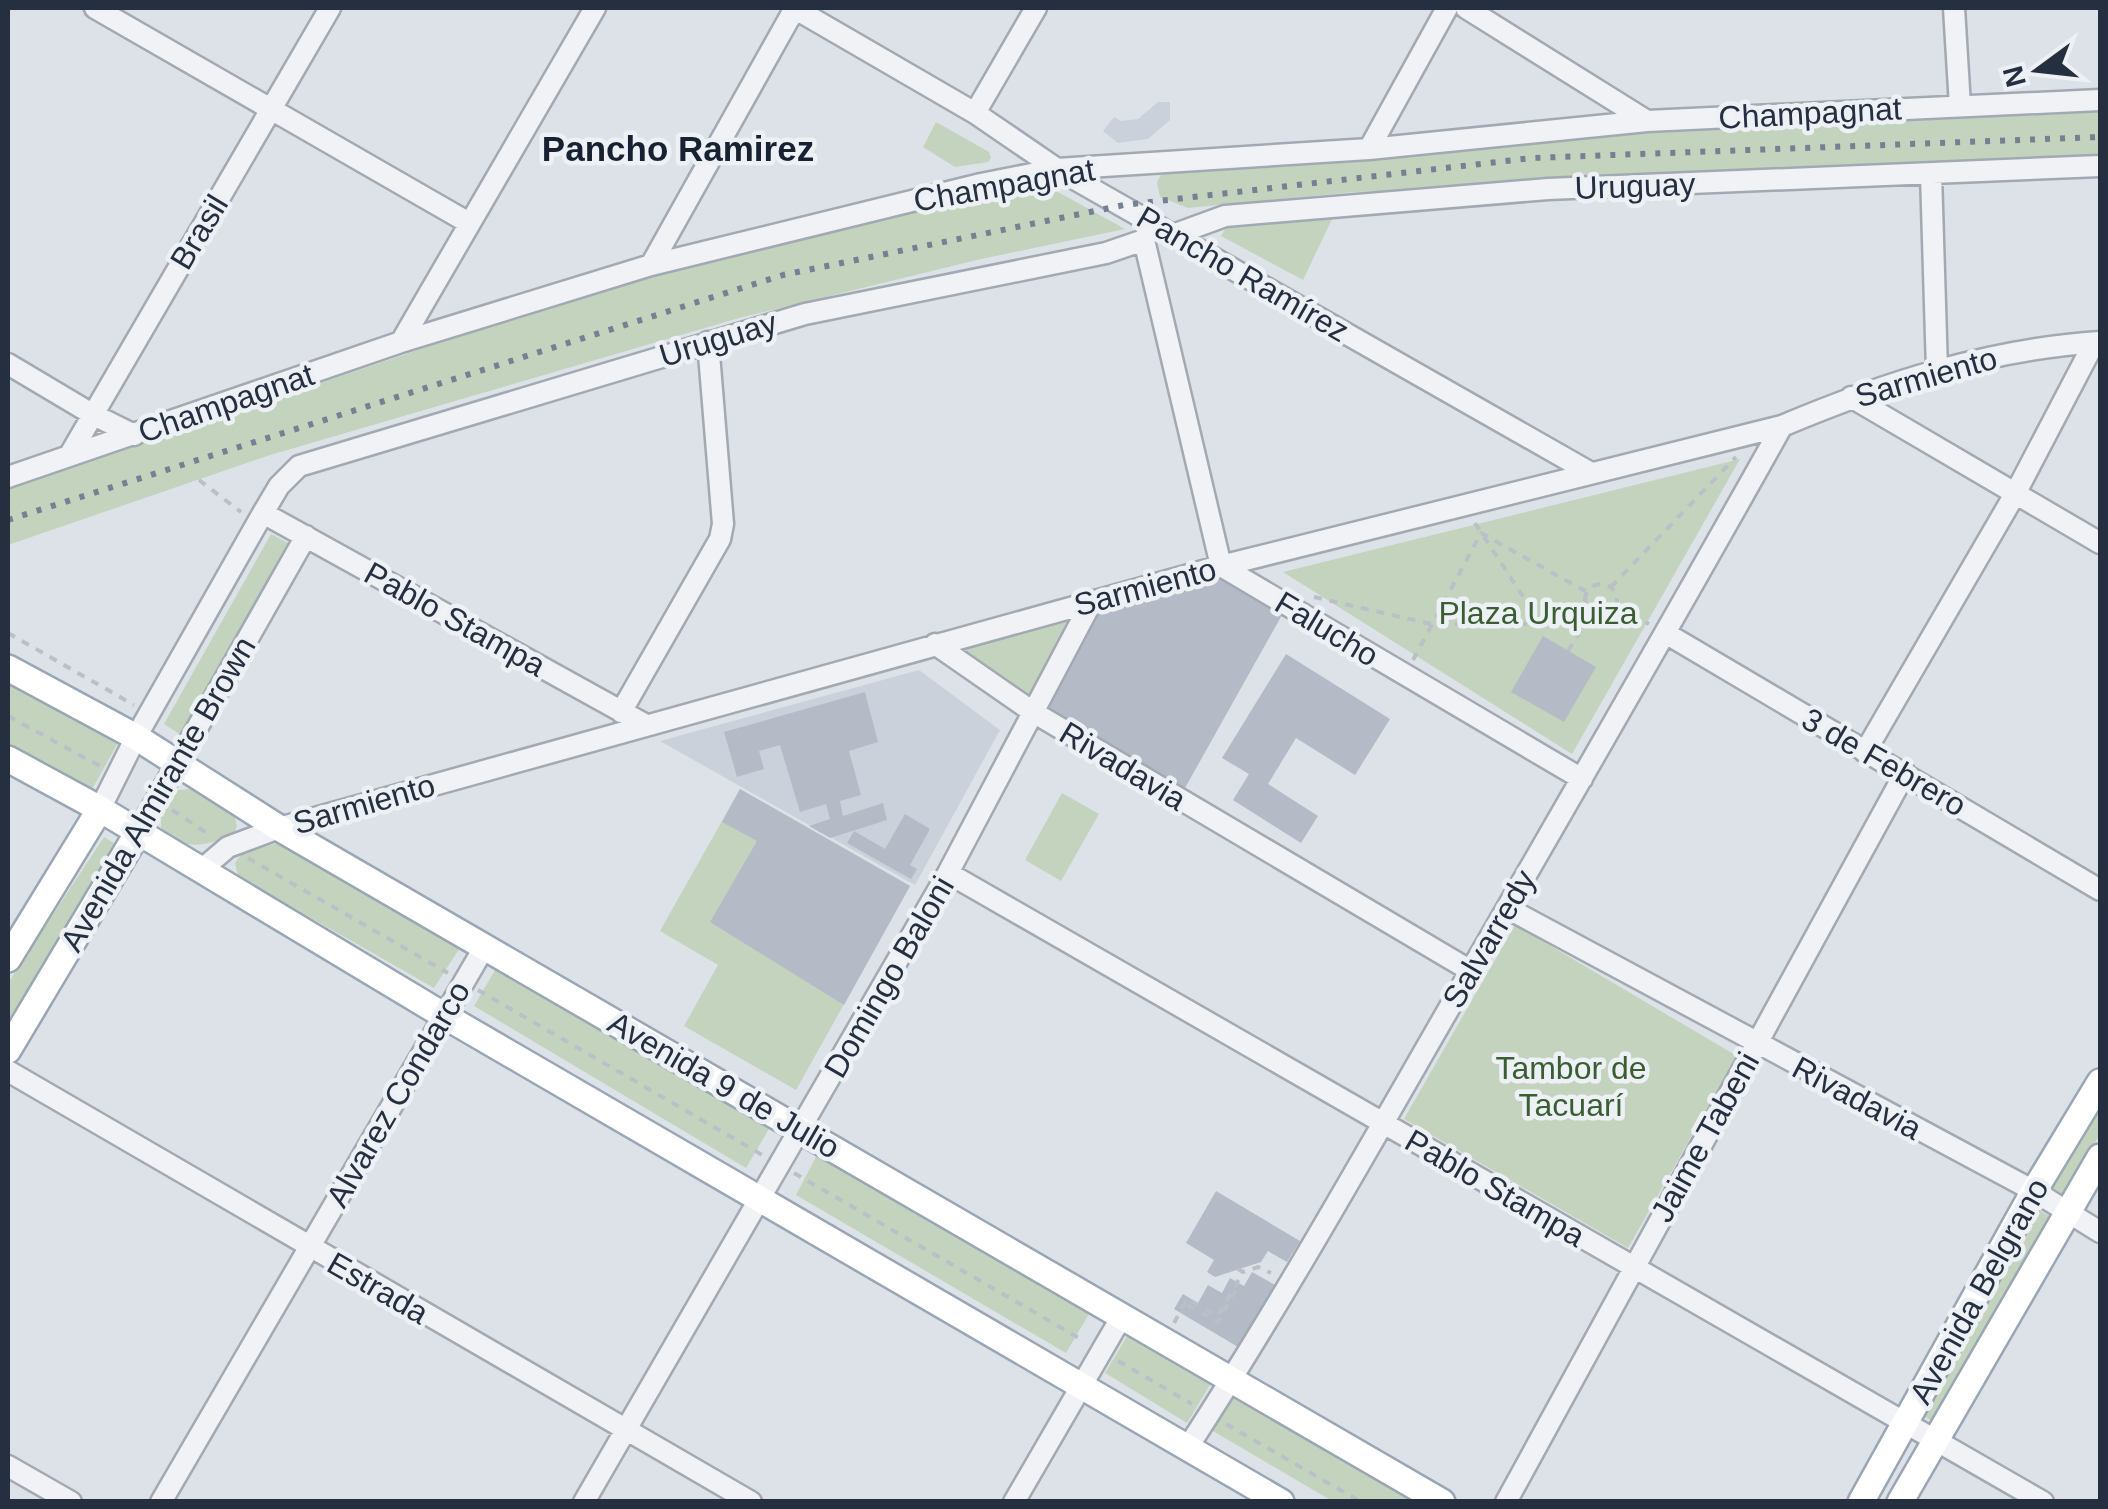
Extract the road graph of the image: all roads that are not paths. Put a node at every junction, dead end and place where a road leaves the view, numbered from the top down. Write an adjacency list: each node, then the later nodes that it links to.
1 (95, 8): 11 (street)
2 (330, 8): 11 (street, Brasil)
3 (595, 8): 18 (street)
4 (795, 8): 12 (street, Pancho Ramírez); 21 (street)
5 (1036, 8): 12 (street)
6 (1447, 8): 14 (street)
7 (1466, 8): 13 (street)
8 (1954, 8): 10 (street)
9 (2100, 100): 10 (street, Champagnat)
10 (1960, 106): 13 (street, Champagnat)
11 (272, 108): 18 (street); 28 (street, Brasil)
12 (975, 113): 16 (street, Pancho Ramírez)
13 (1647, 121): 14 (street, Champagnat)
14 (1369, 150): 16 (street, Champagnat)
15 (2100, 166): 17 (street, Uruguay)
16 (1057, 168): 19 (street, Pancho Ramírez); 21 (street, Champagnat)
17 (1931, 174): 20 (street, Uruguay); 26 (street)
18 (469, 224): 22 (street)
19 (1148, 232): 20 (street, Pancho Ramírez); 23 (street, Uruguay); 39 (street)
20 (1173, 234): 33 (street, Pancho Ramírez)
21 (651, 265): 22 (street, Champagnat)
22 (402, 342): 30 (street, Champagnat)
23 (708, 342): 32 (street, Uruguay); 44 (street)
24 (2098, 342): 26 (street, Sarmiento); 35 (street)
25 (8, 364): 28 (street)
26 (1937, 370): 27 (street, Sarmiento)
27 (1851, 397): 29 (street, Sarmiento); 35 (street)
28 (92, 414): 30 (street); 31 (street, Brasil)
29 (1782, 426): 33 (street, Sarmiento); 41 (street, Salvarredy)
30 (134, 435): 31 (street, Champagnat)
31 (69, 456): 34 (street, Champagnat)
32 (299, 466): 36 (street, Avenida Almirante Brown)
33 (1591, 474): 39 (street, Sarmiento)
34 (8, 478)
35 (2015, 494): 38 (street); 48 (street)
36 (260, 518): 37 (street, Pablo Stampa); 47 (street, Avenida Almirante Brown)
37 (306, 536): 44 (street, Pablo Stampa); 50 (street, Avenida Almirante Brown)
38 (2100, 543)
39 (1221, 566): 40 (street, Sarmiento); 52 (street, Falucho)
40 (1092, 601): 42 (street, Sarmiento); 45 (street, Domingo Baloni)
41 (1666, 634): 48 (street, 3 de Febrero); 52 (street, Salvarredy)
42 (936, 644): 45 (street, Rivadavia); 46 (street, Sarmiento)
43 (8, 668): 47 (main road, Avenida 9 de Julio)
44 (621, 712): 46 (street, Pablo Stampa)
45 (1033, 712): 57 (street, Domingo Baloni); 62 (street, Rivadavia)
46 (646, 725): 54 (street, Sarmiento)
47 (136, 737): 50 (main road, Avenida 9 de Julio); 53 (street, Avenida Almirante Brown)
48 (1865, 752): 51 (street, 3 de Febrero)
49 (8, 759): 53 (main road)
50 (177, 762): 54 (main road, Avenida 9 de Julio); 55 (street, Avenida Almirante Brown)
51 (1905, 773): 58 (street, 3 de Febrero); 64 (street, Jaime Tabeni)
52 (1582, 779): 59 (street, Salvarredy)
53 (100, 809): 55 (main road); 61 (main road, Avenida Almirante Brown)
54 (279, 828): 56 (street, Sarmiento); 60 (main road, Avenida 9 de Julio)
55 (138, 834): 56 (main road); 65 (main road, Avenida Almirante Brown)
56 (201, 870): 63 (main road)
57 (948, 873): 68 (street, Pablo Stampa); 69 (street, Domingo Baloni)
58 (2100, 890)
59 (1507, 908): 62 (street, Salvarredy); 64 (street, Rivadavia)
60 (485, 946): 63 (street, Alvarez Condarco); 69 (main road, Avenida 9 de Julio)
61 (8, 959)
62 (1471, 971): 68 (street, Salvarredy)
63 (443, 1016): 72 (main road); 75 (street, Alvarez Condarco)
64 (1756, 1044): 71 (street, Rivadavia); 76 (street, Jaime Tabeni)
65 (8, 1050)
66 (8, 1070): 75 (street, Estrada)
67 (2100, 1082): 71 (main road, Avenida Belgrano)
68 (1383, 1123): 76 (street, Pablo Stampa); 78 (street, Salvarredy)
69 (802, 1130): 72 (street, Domingo Baloni); 77 (main road, Avenida 9 de Julio)
70 (2100, 1157): 73 (main road, Avenida Belgrano)
71 (2034, 1191): 73 (street, Rivadavia); 80 (main road, Avenida Belgrano)
72 (761, 1200): 79 (main road); 81 (street, Domingo Baloni)
73 (2068, 1212): 74 (street, Rivadavia); 82 (main road, Avenida Belgrano)
74 (2100, 1232)
75 (308, 1248): 81 (street, Estrada); 86 (street, Alvarez Condarco)
76 (1634, 1267): 80 (street, Pablo Stampa); 92 (street, Jaime Tabeni)
77 (1122, 1316): 78 (main road, Avenida 9 de Julio); 79 (street)
78 (1232, 1379): 83 (street, Salvarredy); 91 (main road, Avenida 9 de Julio)
79 (1081, 1386): 83 (main road); 89 (street)
80 (1906, 1423): 82 (street, Pablo Stampa); 93 (main road, Avenida Belgrano)
81 (627, 1429): 87 (street, Domingo Baloni); 88 (street, Estrada)
82 (1935, 1439): 94 (main road, Avenida Belgrano); 95 (street, Pablo Stampa)
83 (1188, 1447): 90 (main road)
84 (8, 1466): 85 (street)
85 (70, 1502)
86 (161, 1502)
87 (584, 1502)
88 (751, 1502)
89 (1014, 1502)
90 (1281, 1502)
91 (1442, 1502)
92 (1506, 1502)
93 (1861, 1502)
94 (1900, 1502)
95 (2043, 1502)

